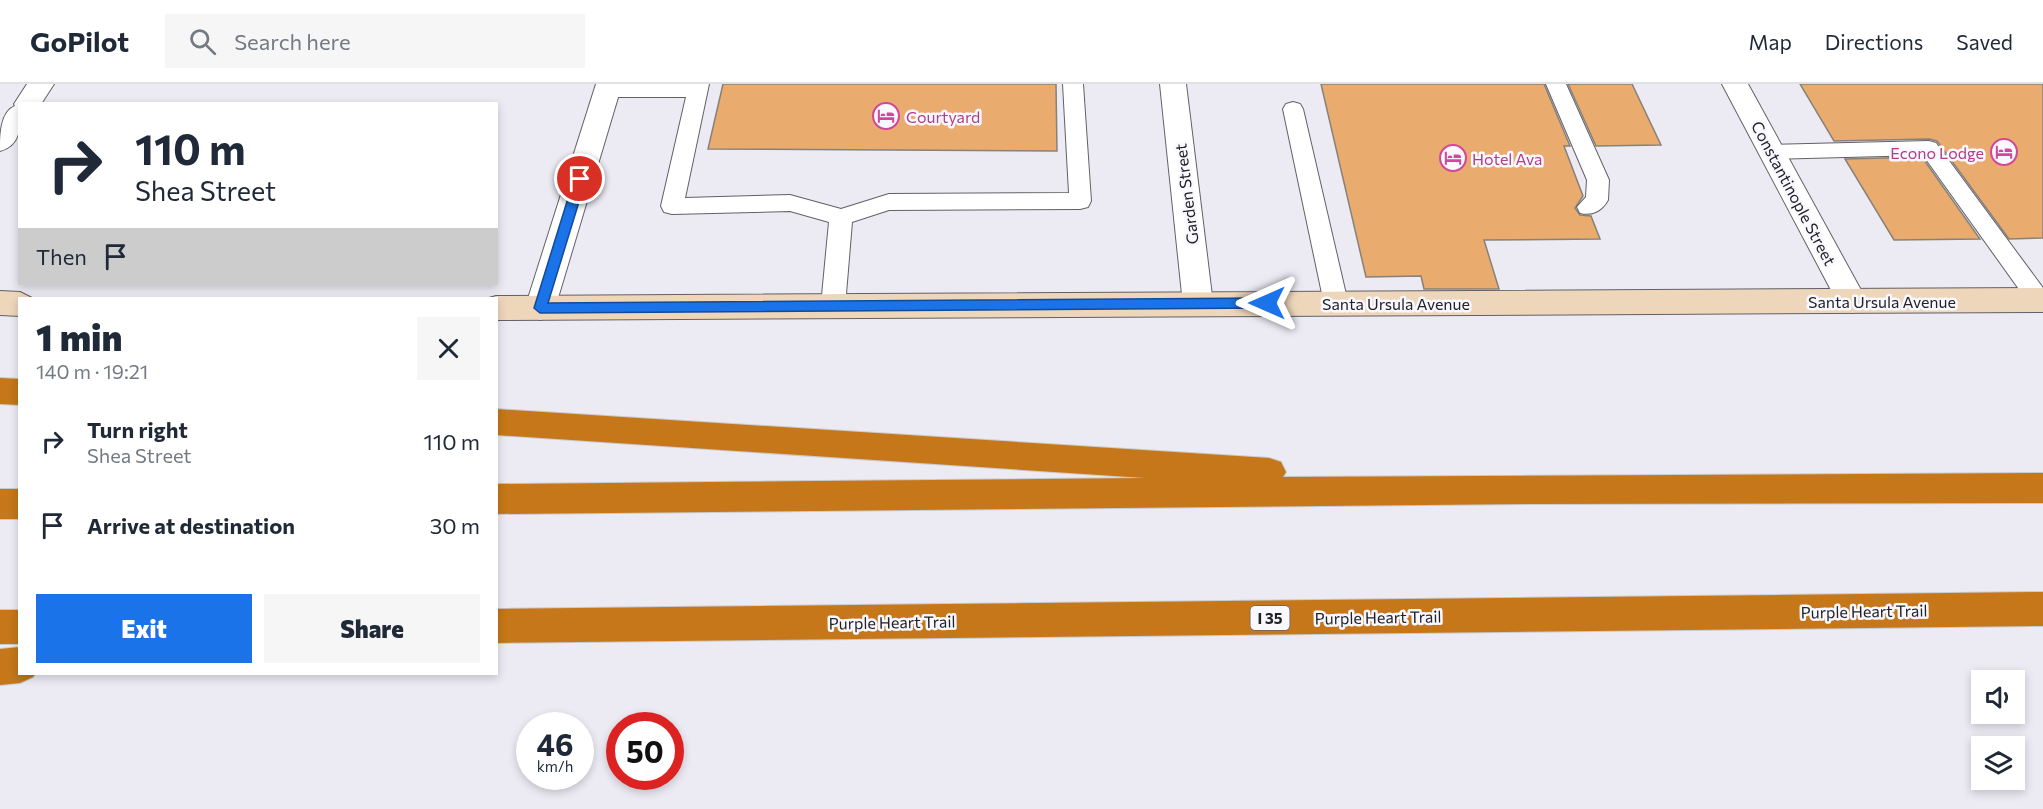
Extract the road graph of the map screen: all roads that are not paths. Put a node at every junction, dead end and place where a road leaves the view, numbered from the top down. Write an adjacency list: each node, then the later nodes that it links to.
1 (41, 84): 8 (street)
2 (1073, 84): 14 (lane)
3 (1173, 84): 20 (street, Garden Street)
4 (1556, 84): 13 (lane)
5 (1735, 84): 12 (street, Constantinople Street)
6 (608, 87): 7 (lane); 23 (street)
7 (698, 87): 14 (lane)
8 (28, 102)
9 (1293, 108): 18 (lane)
10 (18, 117): 11 (street)
11 (0, 142)
12 (1772, 152): 15 (lane); 16 (street, Constantinople Street)
13 (1588, 207)
14 (841, 217): 21 (lane)
15 (2041, 300): 16 (main road, Santa Ursula Avenue)
16 (1852, 301): 18 (main road, Santa Ursula Avenue)
17 (0, 303): 19 (main road)
18 (1336, 303): 20 (main road, Santa Ursula Avenue)
19 (18, 304)
20 (1198, 304): 21 (main road, Santa Ursula Avenue)
21 (833, 306): 23 (main road, Santa Ursula Avenue)
22 (498, 308): 23 (main road, Santa Ursula Avenue)
23 (540, 308)
24 (0, 391): 25 (highway)
25 (18, 392)
26 (498, 422): 28 (highway)
27 (2043, 488): 28 (highway)
28 (1531, 489): 29 (highway)
29 (498, 499)
30 (0, 504): 31 (highway)
31 (18, 504)
32 (2043, 609): 34 (highway, Purple Heart Trail / I 35)
33 (498, 626): 34 (highway, Purple Heart Trail / I 35)
34 (571, 626): 37 (highway)
35 (0, 627): 36 (highway)
36 (18, 627)
37 (498, 631)
38 (18, 665): 39 (highway)
39 (0, 667)

